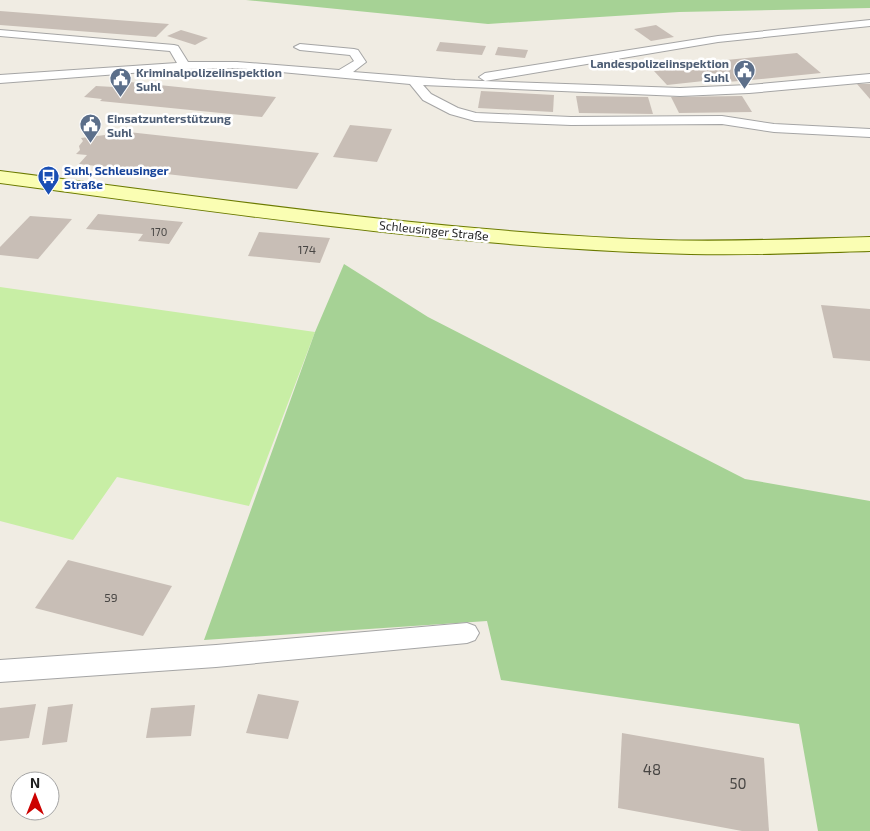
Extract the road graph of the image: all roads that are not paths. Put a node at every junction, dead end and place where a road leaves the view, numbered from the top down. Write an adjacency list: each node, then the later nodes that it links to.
1 (870, 23): 9 (lane)
2 (0, 32): 4 (lane)
3 (300, 47): 5 (lane)
4 (184, 66): 5 (lane); 7 (lane)
5 (341, 74): 8 (lane)
6 (870, 78): 9 (lane)
7 (0, 79)
8 (414, 81): 9 (lane); 10 (lane)
9 (455, 84)
10 (870, 133)
11 (0, 177): 12 (main road, Schleusinger Straße)
12 (870, 244)
13 (466, 633): 14 (lane)
14 (0, 671)

